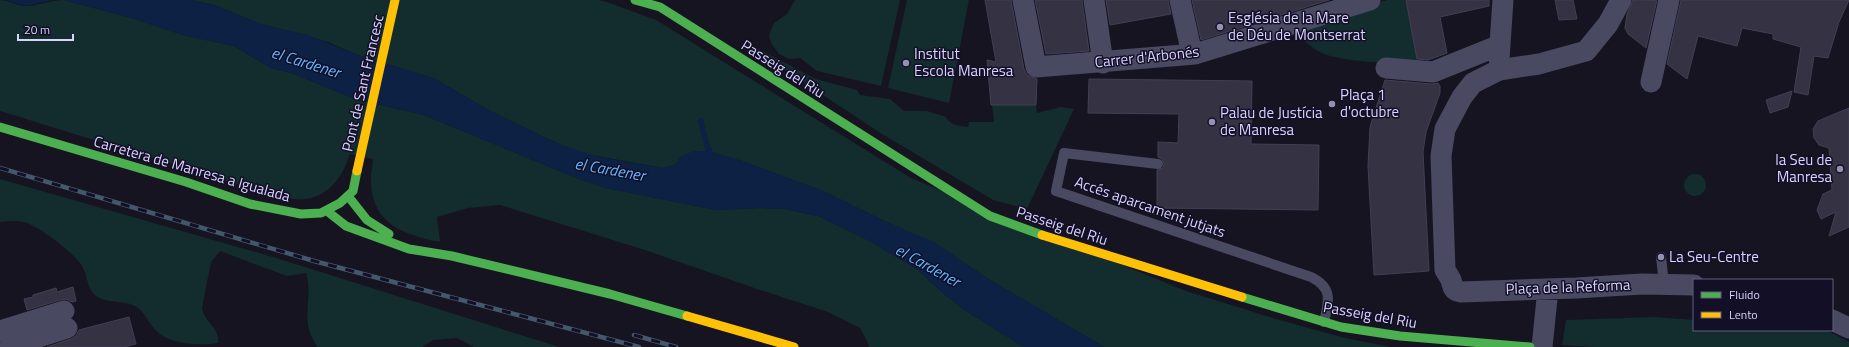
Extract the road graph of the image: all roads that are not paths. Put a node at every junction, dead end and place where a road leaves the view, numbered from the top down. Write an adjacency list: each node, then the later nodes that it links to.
1 (396, 0): 19 (street, Pont de Sant Francesc)
2 (635, 0): 10 (street, Passeig del Riu)
3 (1023, 0): 13 (street, Carrer d'Arbonés)
4 (1094, 0): 13 (street)
5 (1180, 0): 12 (street)
6 (1370, 0): 12 (street, Carrer d'Arbonés)
7 (1503, 0): 11 (street)
8 (1621, 0): 15 (street, Plaça de la Reforma)
9 (1669, 0): 16 (street)
10 (659, 4): 28 (street, Passeig del Riu)
11 (1500, 45): 14 (street); 15 (street)
12 (1192, 54): 13 (street, Carrer d'Arbonés)
13 (1103, 63)
14 (1386, 68)
15 (1499, 70): 26 (street, Plaça de la Reforma)
16 (1650, 82)
17 (0, 127): 21 (street, Carretera de Manresa a Igualada)
18 (1158, 164): 28 (lane, Accés aparcament jutjats)
19 (357, 172): 20 (street, Carretera de Manresa a Igualada)
20 (348, 196): 21 (street, Carretera de Manresa a Igualada); 22 (street)
21 (327, 211): 22 (street)
22 (452, 256): 32 (street)
23 (1661, 257): 24 (lane)
24 (1664, 284): 25 (street, Plaça de la Reforma); 26 (street, Plaça de la Reforma)
25 (1693, 286)
26 (1548, 289): 34 (street)
27 (1833, 320): 29 (street)
28 (1324, 322): 33 (street, Passeig del Riu)
29 (1849, 328)
30 (0, 331): 31 (street); 31 (street)
31 (10, 347)
32 (794, 347)
33 (1530, 347)
34 (1542, 347)

